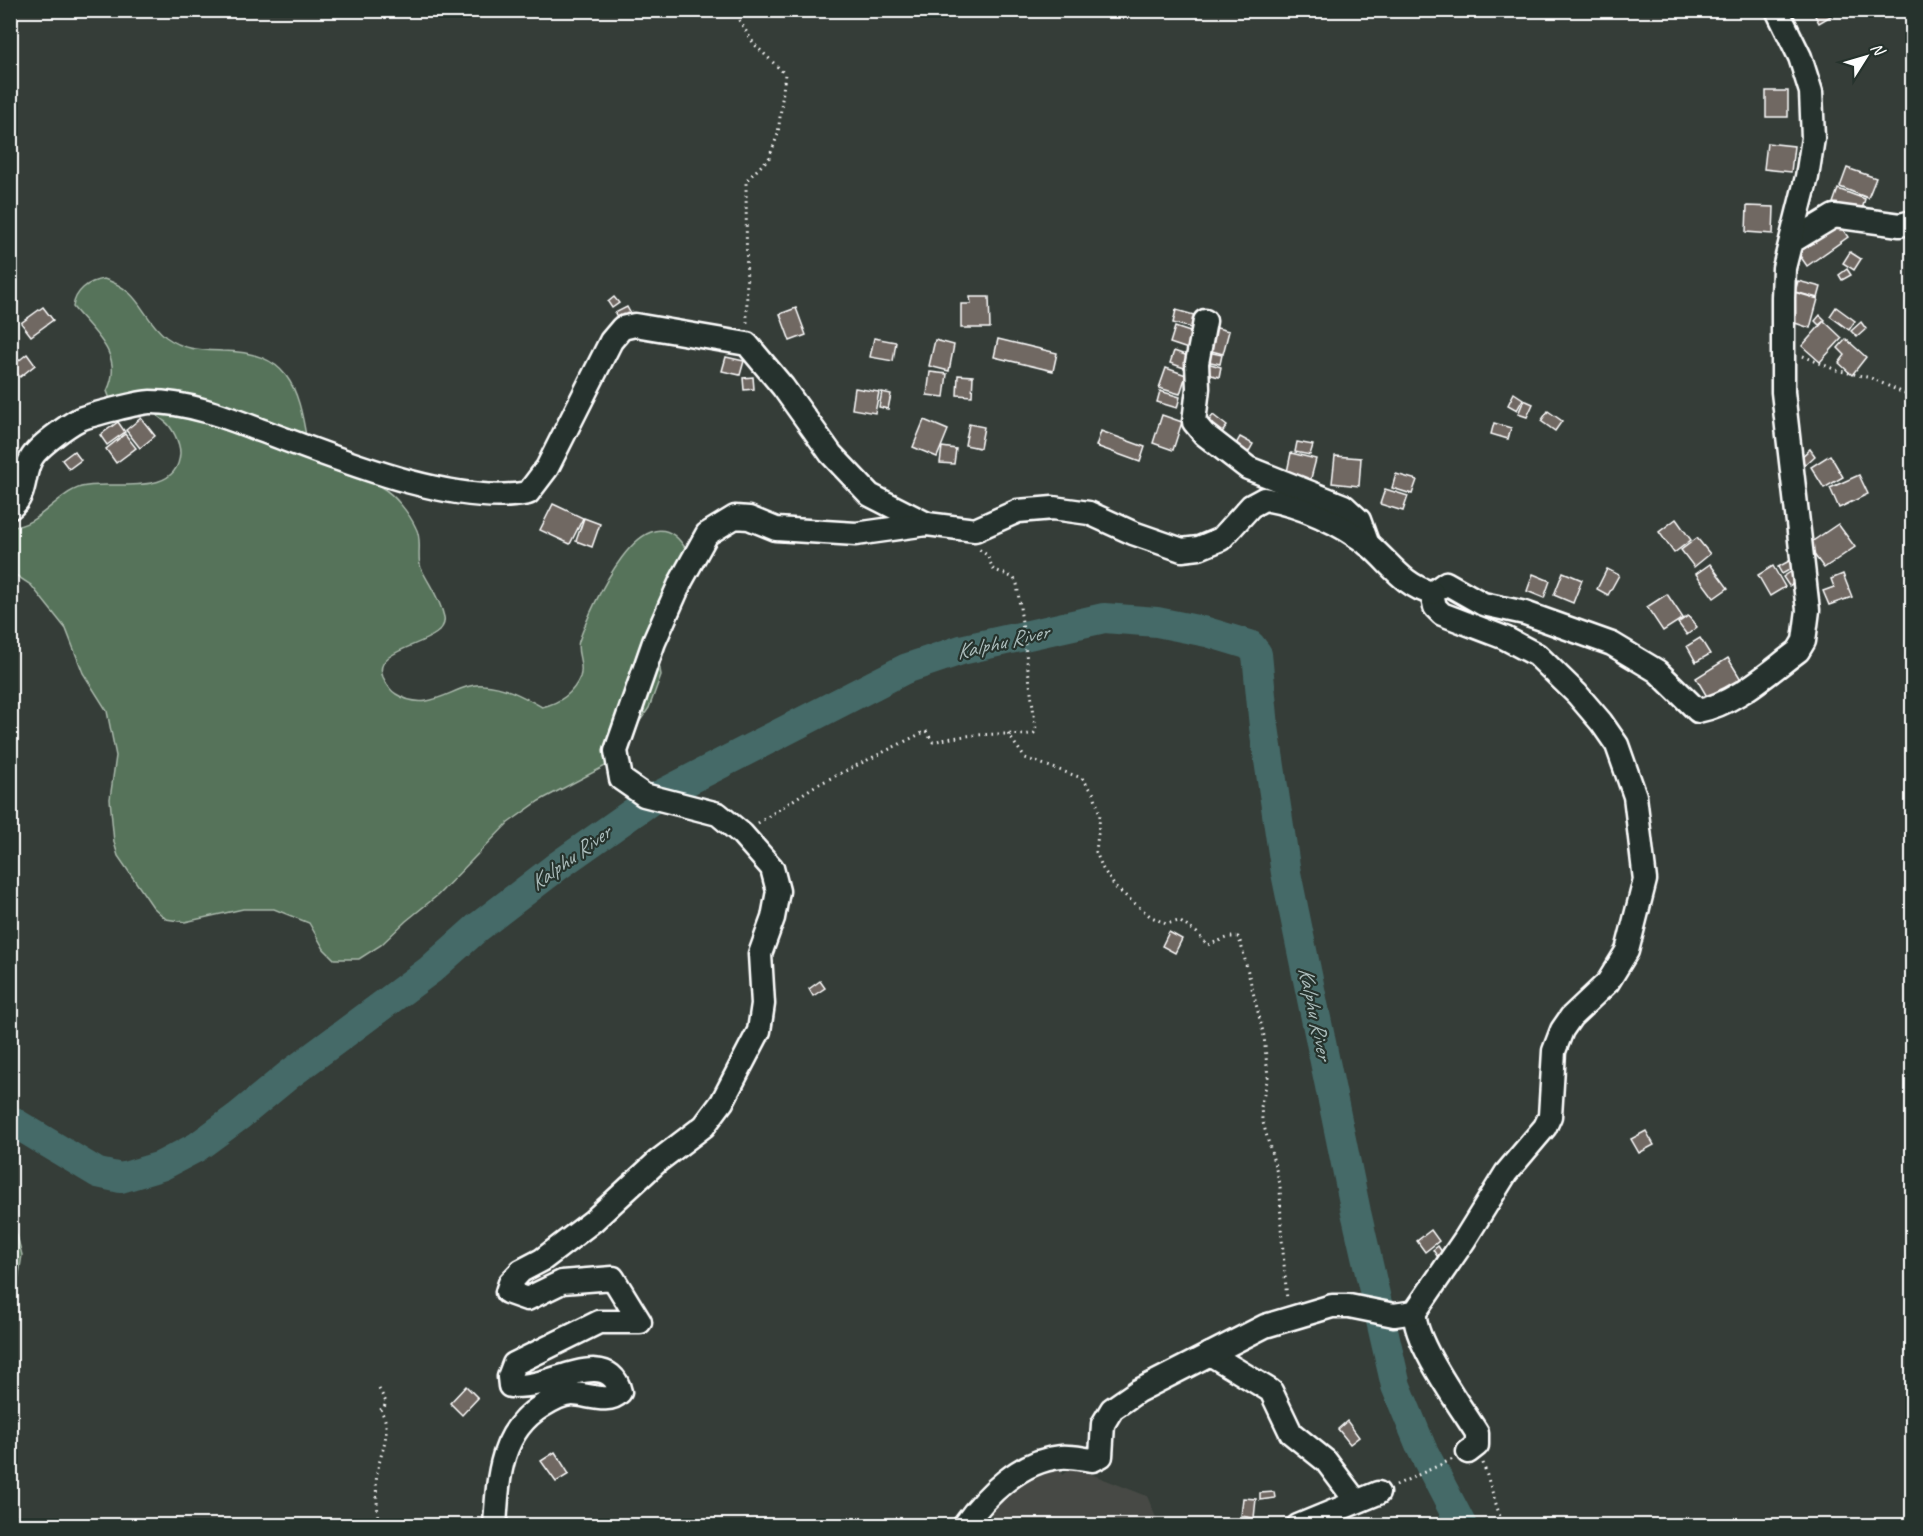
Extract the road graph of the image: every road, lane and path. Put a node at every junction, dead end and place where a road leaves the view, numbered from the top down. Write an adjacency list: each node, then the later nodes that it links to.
1 (733, 10): 6 (path)
2 (1777, 10): 4 (street)
3 (1912, 222): 4 (street)
4 (1791, 242): 7 (street)
5 (1205, 321): 12 (street)
6 (747, 344): 9 (street); 10 (street)
7 (1785, 345): 8 (path); 13 (street)
8 (1912, 397)
9 (10, 508)
10 (927, 524): 11 (street); 15 (street)
11 (975, 530): 12 (street); 14 (path)
12 (1368, 545): 13 (street)
13 (1432, 593): 16 (street)
14 (1008, 734): 15 (path); 17 (path)
15 (742, 834): 24 (street)
16 (1415, 1312): 17 (street); 20 (street)
17 (1289, 1317): 18 (street)
18 (1210, 1354): 22 (street); 25 (street)
19 (379, 1389): 23 (path)
20 (1468, 1452): 21 (path); 27 (path)
21 (1378, 1493): 22 (street)
22 (1356, 1501): 26 (street)
23 (383, 1526)
24 (495, 1526)
25 (964, 1526)
26 (1298, 1526)
27 (1503, 1526)

